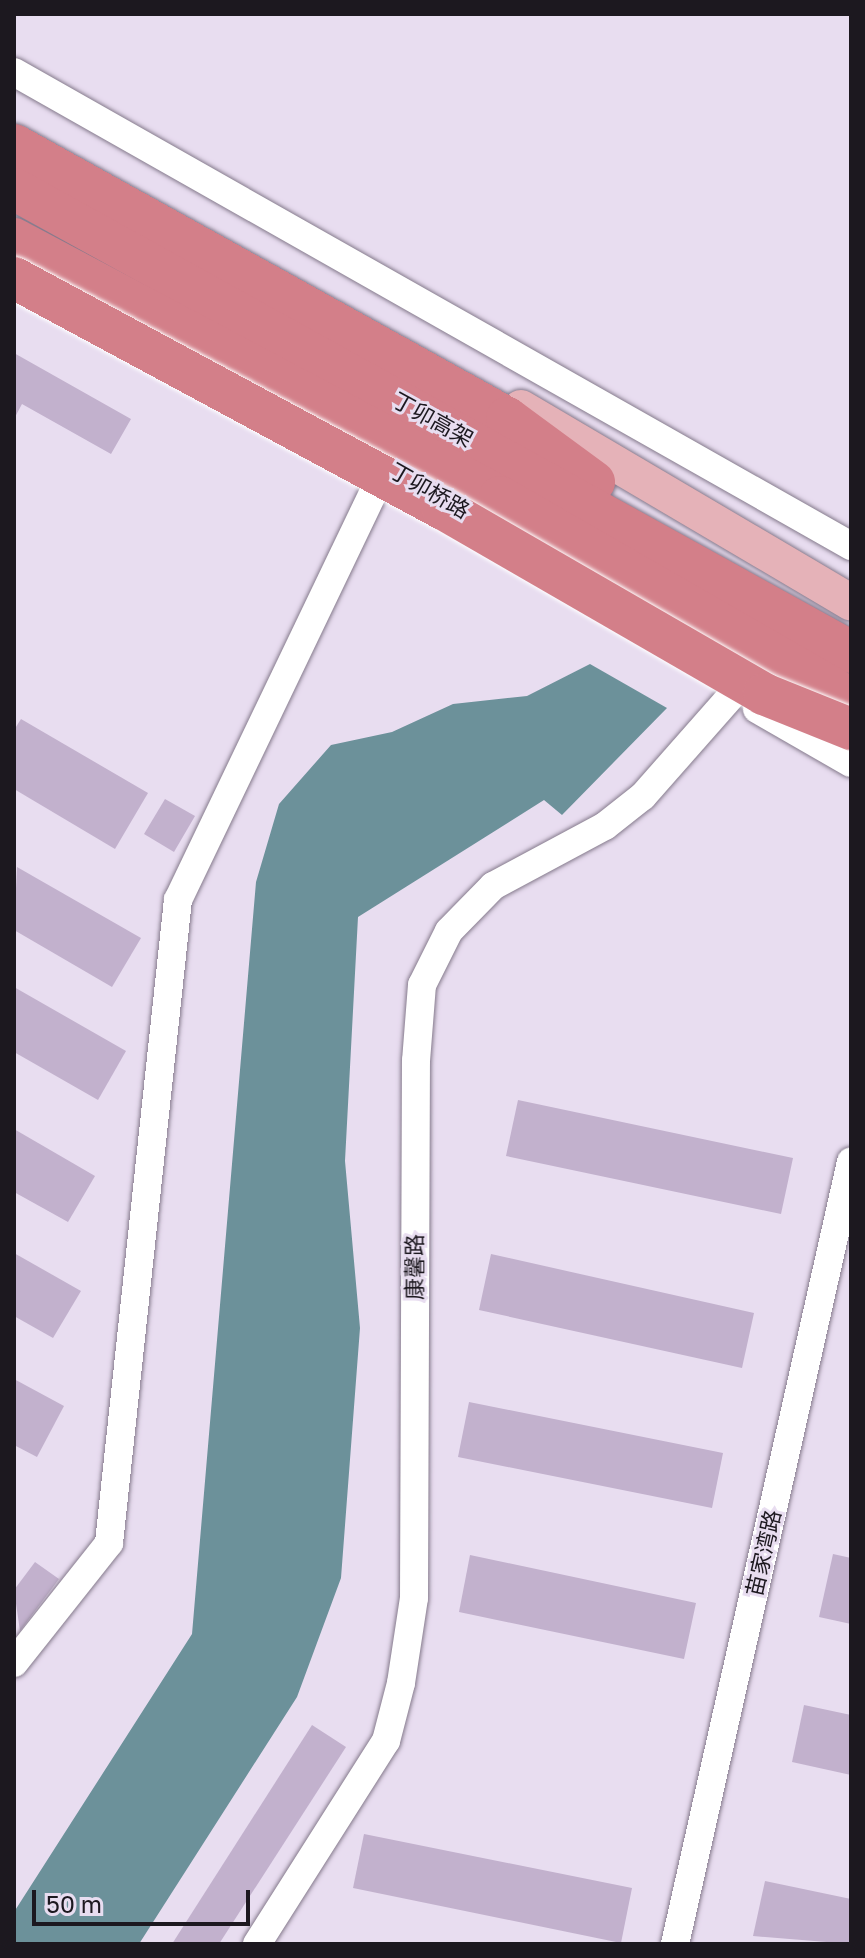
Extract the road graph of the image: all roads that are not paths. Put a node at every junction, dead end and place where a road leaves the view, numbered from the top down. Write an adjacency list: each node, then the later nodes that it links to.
1 (14, 72): 9 (street)
2 (14, 128): 11 (main road)
3 (14, 145): 10 (highway)
4 (14, 189): 10 (highway, 丁卯高架)
5 (14, 239): 8 (main road, 丁卯桥路); 14 (highway, 丁卯高架)
6 (14, 278): 15 (highway, bridge)
7 (14, 299): 8 (street)
8 (378, 476): 13 (street); 15 (main road, 丁卯桥路); 18 (street)
9 (851, 546)
10 (723, 577): 12 (highway, 丁卯高架)
11 (851, 602)
12 (851, 652)
13 (733, 694): 16 (street); 19 (street, 康馨路)
14 (851, 699)
15 (851, 729)
16 (851, 763)
17 (851, 1162): 20 (street, 苗家湾路)
18 (14, 1663)
19 (257, 1944)
20 (675, 1944)

